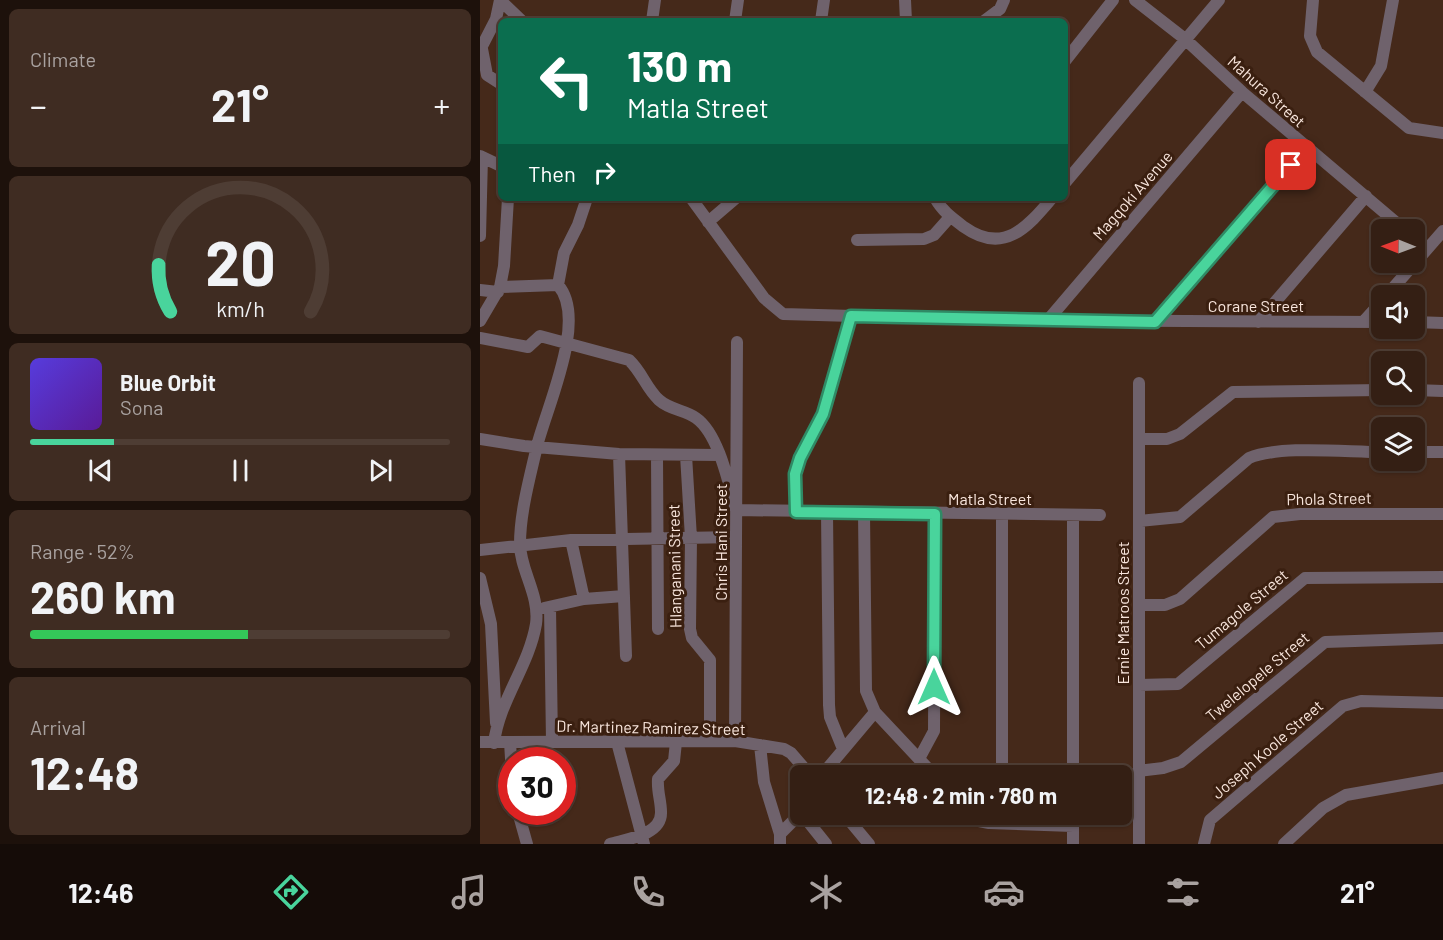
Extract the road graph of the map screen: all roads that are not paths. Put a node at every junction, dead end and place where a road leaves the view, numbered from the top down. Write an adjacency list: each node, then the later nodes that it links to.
1 (500, 0): 12 (street); 19 (street)
2 (655, 0): 13 (street)
3 (738, 0): 14 (street)
4 (824, 0): 15 (street)
5 (905, 0): 16 (street)
6 (1004, 0): 17 (street)
7 (1113, 0): 20 (street)
8 (1136, 0): 18 (street, Mahura Street)
9 (1219, 0): 18 (street)
10 (1313, 0): 23 (street)
11 (1393, 0): 23 (street)
12 (519, 18)
13 (652, 18)
14 (735, 18)
15 (821, 18)
16 (906, 18)
17 (988, 18)
18 (1185, 39): 22 (street, Mahura Street); 28 (street)
19 (481, 49): 21 (street)
20 (1068, 58)
21 (498, 82)
22 (1242, 92): 25 (street, Mahura Street); 49 (street, Magqoki Avenue)
23 (1365, 92): 24 (street)
24 (1443, 134)
25 (1306, 147): 29 (street, Mahura Street); 53 (street)
26 (481, 157): 27 (street); 40 (street)
27 (498, 165)
28 (1068, 179)
29 (1366, 196): 37 (street, Mahura Street); 54 (street)
30 (508, 201): 45 (street)
31 (586, 201): 43 (street)
32 (693, 201): 38 (street, Corane Street)
33 (732, 201): 38 (street)
34 (937, 201): 36 (street)
35 (1049, 201): 36 (street)
36 (950, 217): 41 (street)
37 (1392, 219)
38 (708, 222): 48 (street, Corane Street)
39 (1443, 231): 42 (street)
40 (480, 236)
41 (857, 240)
42 (1427, 248): 44 (street)
43 (558, 285): 45 (street); 59 (street)
44 (1395, 285)
45 (499, 289): 46 (street); 50 (street)
46 (480, 290)
47 (1371, 313): 51 (street)
48 (851, 316): 49 (street, Corane Street); 75 (street)
49 (1048, 320): 53 (street, Corane Street)
50 (480, 321)
51 (1364, 321): 52 (street, Corane Street); 54 (street, Corane Street)
52 (1371, 321)
53 (1155, 322): 54 (street, Corane Street)
54 (1258, 322)
55 (1425, 322): 56 (street)
56 (1443, 323)
57 (480, 338): 59 (street)
58 (737, 342): 74 (street, Chris Hani Street)
59 (566, 345): 66 (street); 73 (street)
60 (1139, 383): 65 (street, Ernie Matroos Street)
61 (1371, 390): 65 (street)
62 (1425, 390): 63 (street)
63 (1443, 391)
64 (480, 439): 66 (street)
65 (1140, 440): 83 (street, Ernie Matroos Street)
66 (537, 446): 70 (street); 89 (street)
67 (1371, 452): 83 (street)
68 (1425, 452): 69 (street)
69 (1443, 452)
70 (619, 454): 71 (street); 87 (street)
71 (657, 455): 72 (street); 85 (street, Hlanganani Street)
72 (686, 455): 73 (street); 86 (street, Hlanganani Street)
73 (720, 455): 74 (street)
74 (736, 510): 75 (street, Matla Street); 84 (street, Chris Hani Street)
75 (796, 512): 76 (street, Matla Street)
76 (827, 513): 77 (street, Matla Street); 115 (street)
77 (864, 513): 78 (street, Matla Street); 103 (street)
78 (935, 514): 79 (street, Matla Street); 116 (street)
79 (1002, 514): 81 (street, Matla Street); 120 (street)
80 (1443, 514): 95 (street, Phola Street)
81 (1073, 515): 82 (street, Matla Street); 121 (street)
82 (1100, 515)
83 (1138, 521): 95 (street, Ernie Matroos Street)
84 (736, 537): 86 (street); 107 (street, Chris Hani Street)
85 (658, 538): 86 (street); 87 (street); 98 (street, Hlanganani Street)
86 (691, 538): 106 (street, Hlanganani Street)
87 (622, 539): 88 (street); 93 (street)
88 (571, 540): 89 (street); 94 (street)
89 (520, 546): 90 (street); 97 (street)
90 (480, 550)
91 (1443, 577): 101 (street, Tumagole Street)
92 (480, 578): 104 (street)
93 (624, 596): 94 (street); 100 (street)
94 (584, 599): 96 (street)
95 (1139, 605): 101 (street, Ernie Matroos Street)
96 (550, 607): 97 (street); 110 (street)
97 (537, 610): 104 (street)
98 (657, 629)
99 (1443, 638): 122 (street, Twelelopele Street)
100 (626, 656)
101 (1139, 685): 122 (street, Ernie Matroos Street)
102 (1443, 703): 137 (street, Joseph Koole Street)
103 (875, 712): 115 (street); 116 (street)
104 (496, 724): 112 (street)
105 (676, 741): 106 (street, Dr. Martinez Ramirez Street); 111 (street, Dr. Martinez Ramirez Street); 129 (street)
106 (710, 741): 107 (street, Dr. Martinez Ramirez Street)
107 (735, 741): 113 (street, Dr. Martinez Ramirez Street)
108 (480, 742): 112 (street, Dr. Martinez Ramirez Street)
109 (510, 742): 110 (street, Dr. Martinez Ramirez Street); 112 (street, Dr. Martinez Ramirez Street); 114 (street)
110 (552, 742): 111 (street, Dr. Martinez Ramirez Street)
111 (617, 742): 129 (street)
112 (494, 743)
113 (760, 746): 117 (street, Dr. Martinez Ramirez Street); 130 (street)
114 (510, 747)
115 (843, 748): 118 (street)
116 (920, 758): 119 (street)
117 (801, 765)
118 (830, 765)
119 (926, 765)
120 (1002, 765)
121 (1073, 765)
122 (1138, 771): 136 (street, Ernie Matroos Street)
123 (1443, 778): 138 (street)
124 (522, 825): 131 (street)
125 (792, 825): 130 (street)
126 (811, 825): 133 (street)
127 (853, 825): 134 (street)
128 (1073, 825): 135 (street)
129 (643, 839): 132 (street)
130 (780, 839)
131 (527, 844)
132 (610, 844)
133 (826, 844)
134 (869, 844)
135 (1073, 844)
136 (1139, 844)
137 (1204, 844)
138 (1284, 844)

